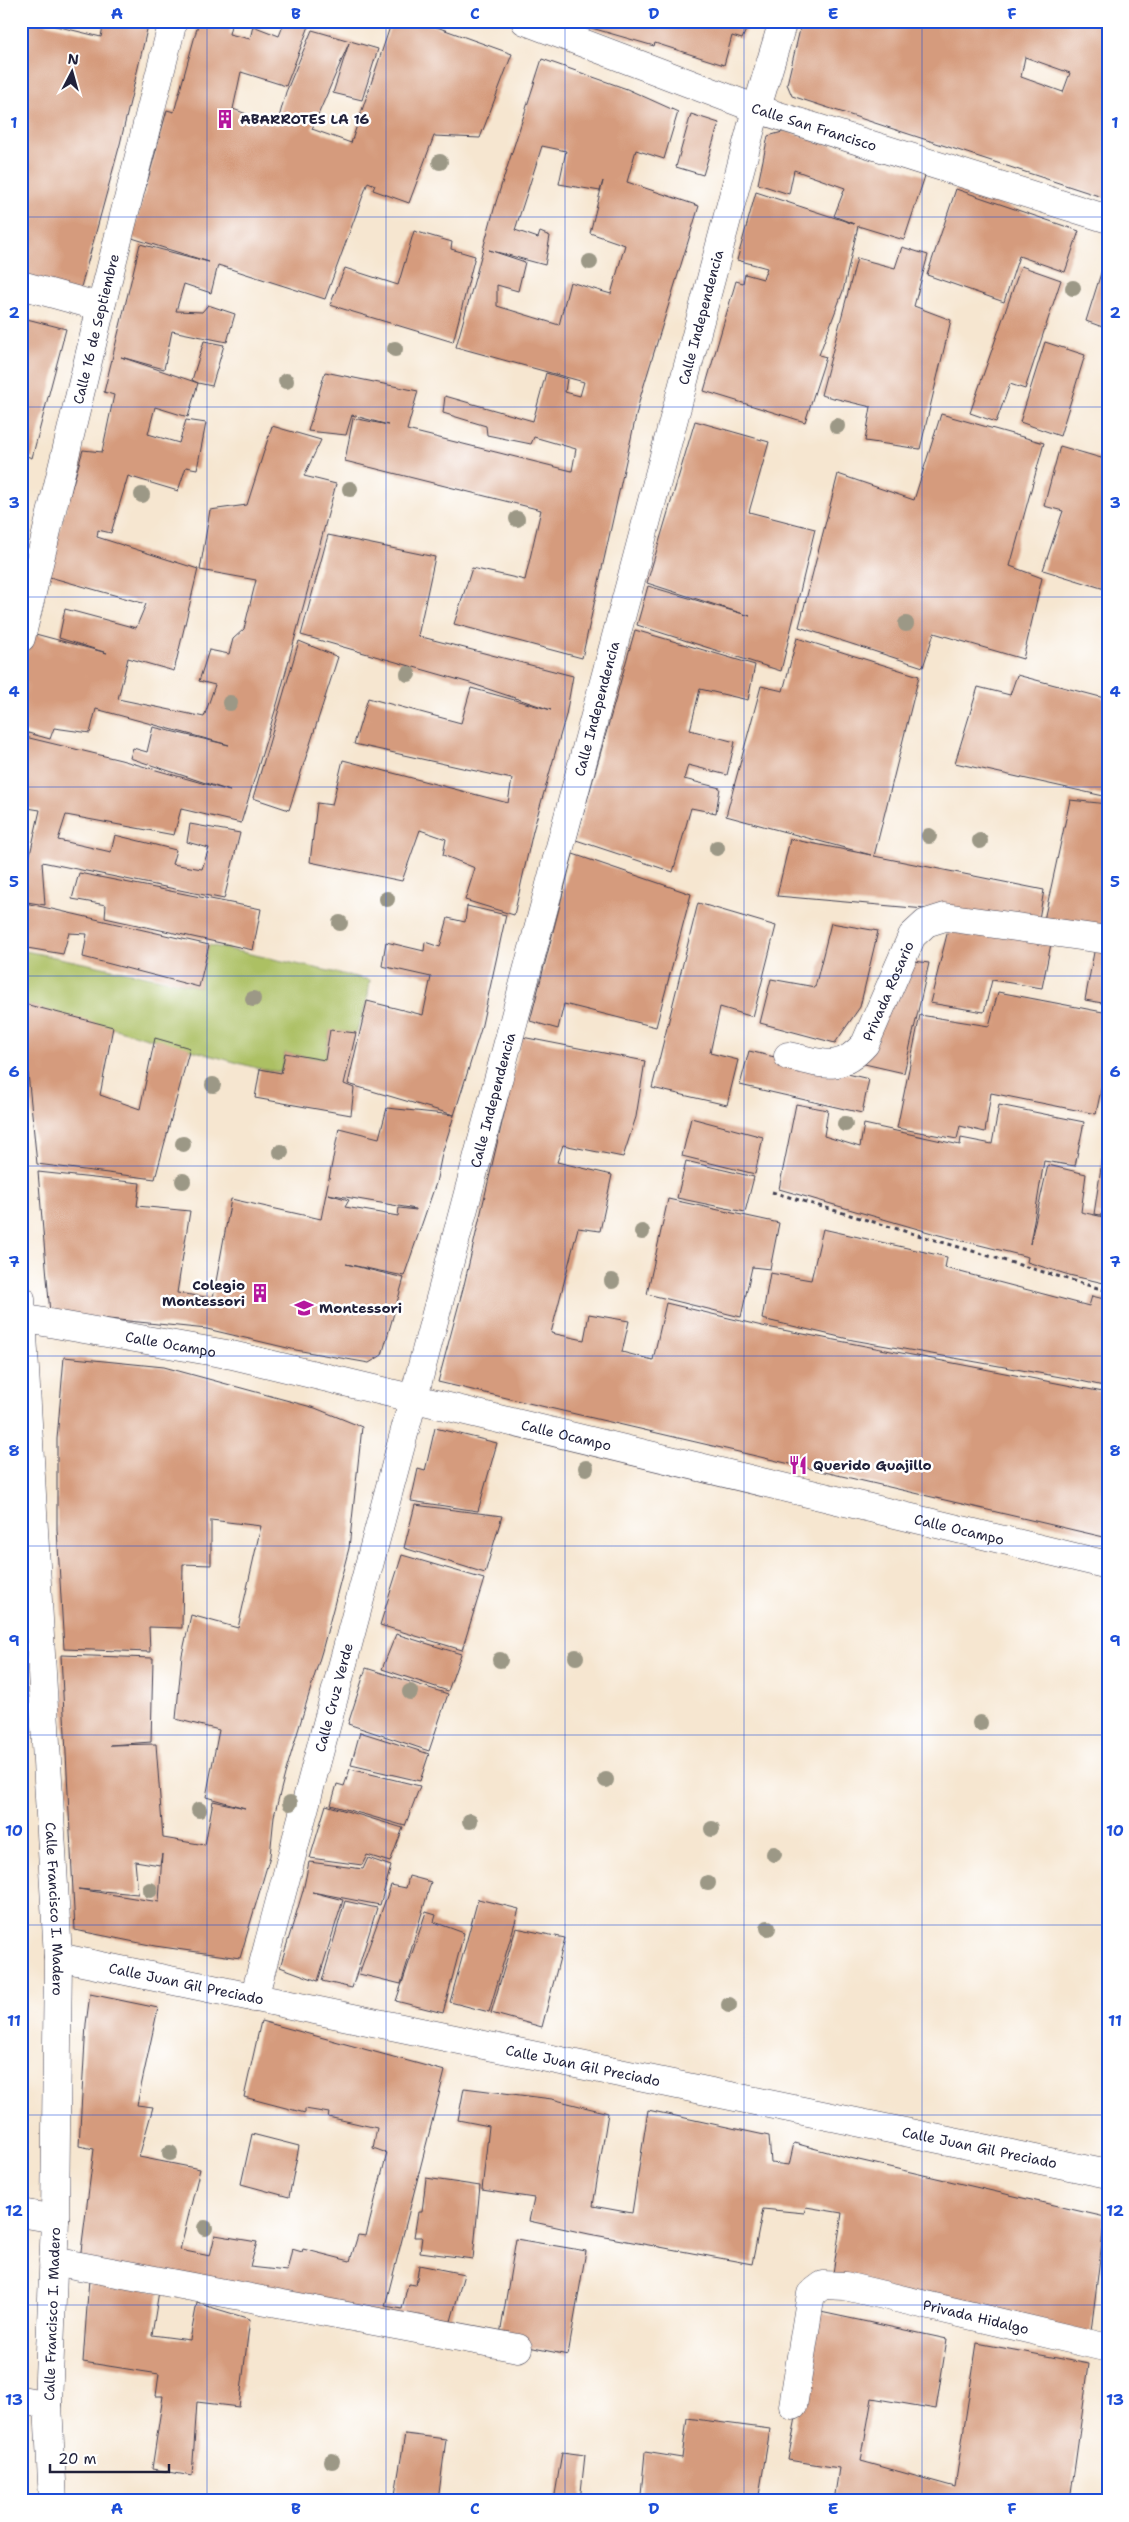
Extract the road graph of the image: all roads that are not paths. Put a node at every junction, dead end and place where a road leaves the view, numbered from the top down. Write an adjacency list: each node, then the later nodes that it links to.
1 (173, 21): 7 (street, Calle 16 de Septiembre)
2 (525, 21): 4 (street, Calle San Francisco)
3 (783, 21): 4 (street, Calle Independencia)
4 (757, 110): 5 (street, Calle San Francisco); 12 (street, Calle Independencia)
5 (1108, 218)
6 (21, 285): 7 (street)
7 (101, 307): 8 (street, Calle 16 de Septiembre)
8 (21, 638)
9 (1108, 940): 10 (street, Privada Rosario)
10 (788, 1056)
11 (22, 1312): 12 (street, Calle Ocampo); 14 (street, Calle Francisco I. Madero)
12 (413, 1398): 13 (street, Calle Ocampo); 15 (street, Calle Cruz Verde)
13 (1108, 1565)
14 (58, 1957): 15 (street, Calle Juan Gil Preciado); 18 (street, Calle Francisco I. Madero)
15 (254, 1998): 16 (street, Calle Juan Gil Preciado)
16 (1108, 2174)
17 (21, 2213): 18 (street)
18 (55, 2219): 19 (street, Calle Francisco I. Madero)
19 (54, 2261): 20 (street); 23 (street, Calle Francisco I. Madero)
20 (518, 2348)
21 (1108, 2348): 24 (street, Privada Hidalgo)
22 (21, 2400): 23 (street)
23 (48, 2405): 25 (street, Calle Francisco I. Madero)
24 (793, 2406)
25 (53, 2501)

